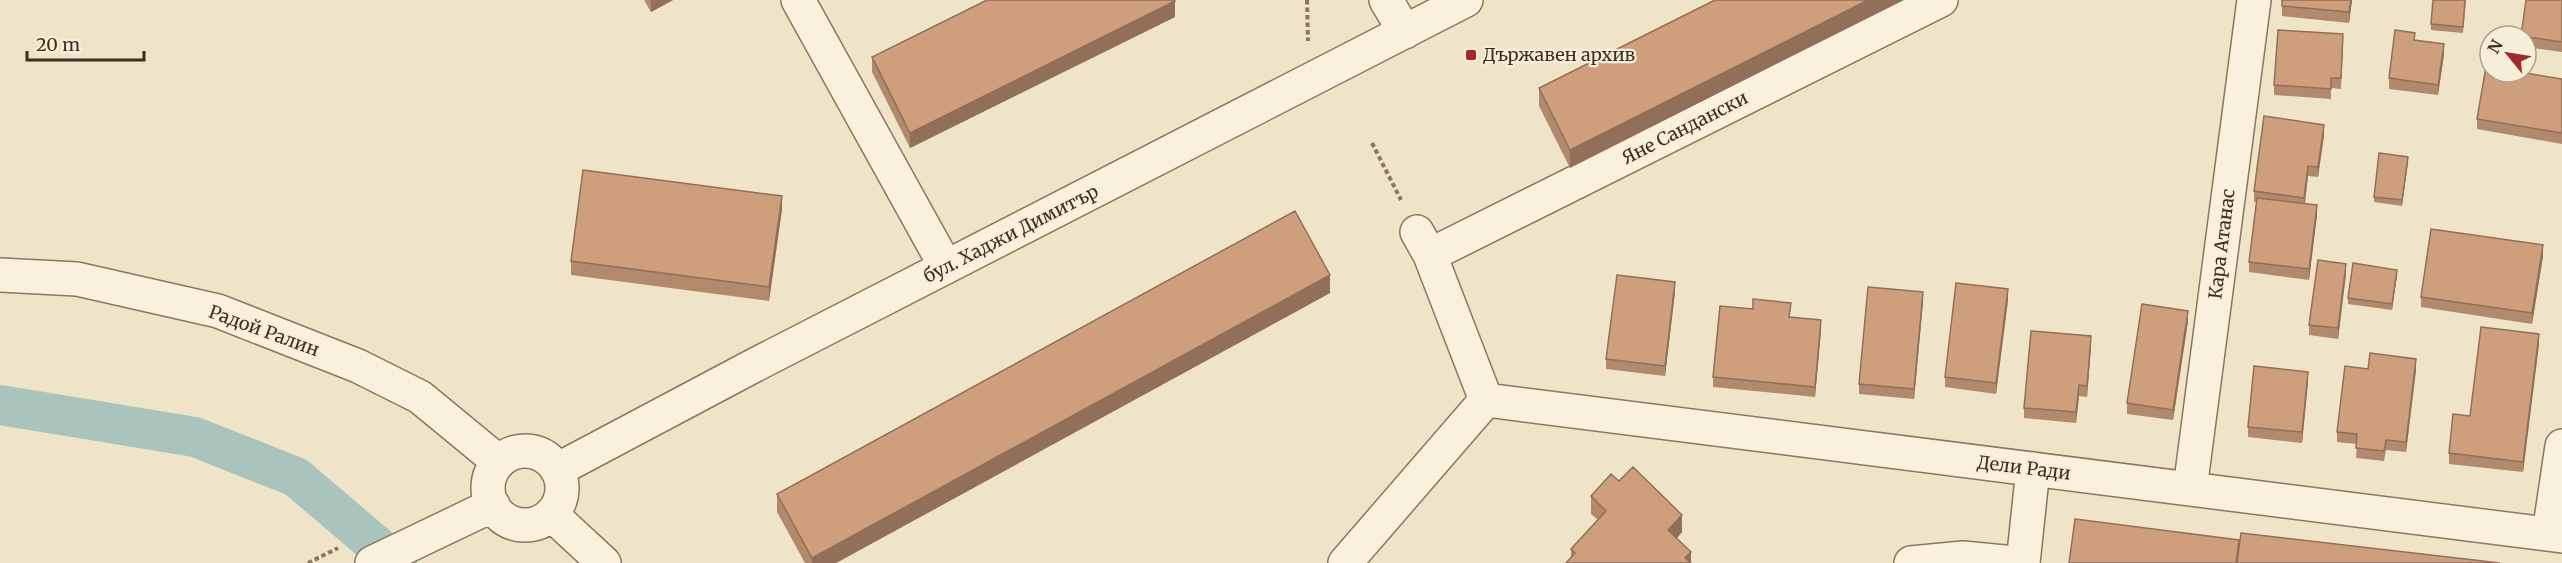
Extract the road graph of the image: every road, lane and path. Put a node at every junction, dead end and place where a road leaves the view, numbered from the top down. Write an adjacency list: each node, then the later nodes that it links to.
1 (798, 0): 11 (street)
2 (1307, 0): 8 (path)
3 (1386, 0): 7 (street)
4 (1466, 0): 7 (street, бул. Хаджи Димитър)
5 (1941, 0): 10 (street, Яне Сандански)
6 (2254, 0): 18 (street, Кара Атанас)
7 (1405, 32): 11 (street, бул. Хаджи Димитър)
8 (1308, 43)
9 (1372, 143): 10 (path)
10 (1424, 244): 13 (street)
11 (946, 267): 17 (street, бул. Хаджи Димитър)
12 (0, 275): 15 (street, Радой Ралин)
13 (1486, 400): 16 (street, Дели Ради); 24 (street)
14 (2562, 446): 21 (street)
15 (499, 462): 17 (street); 19 (street)
16 (2033, 469): 18 (street, Дели Ради); 27 (street)
17 (557, 470): 20 (street)
18 (2190, 489): 21 (street, Дели Ради)
19 (493, 505): 20 (street); 22 (street)
20 (551, 514): 23 (street)
21 (2556, 535)
22 (372, 563)
23 (604, 563)
24 (1345, 563)
25 (1911, 563): 26 (street)
26 (2014, 563)
27 (2023, 563)

